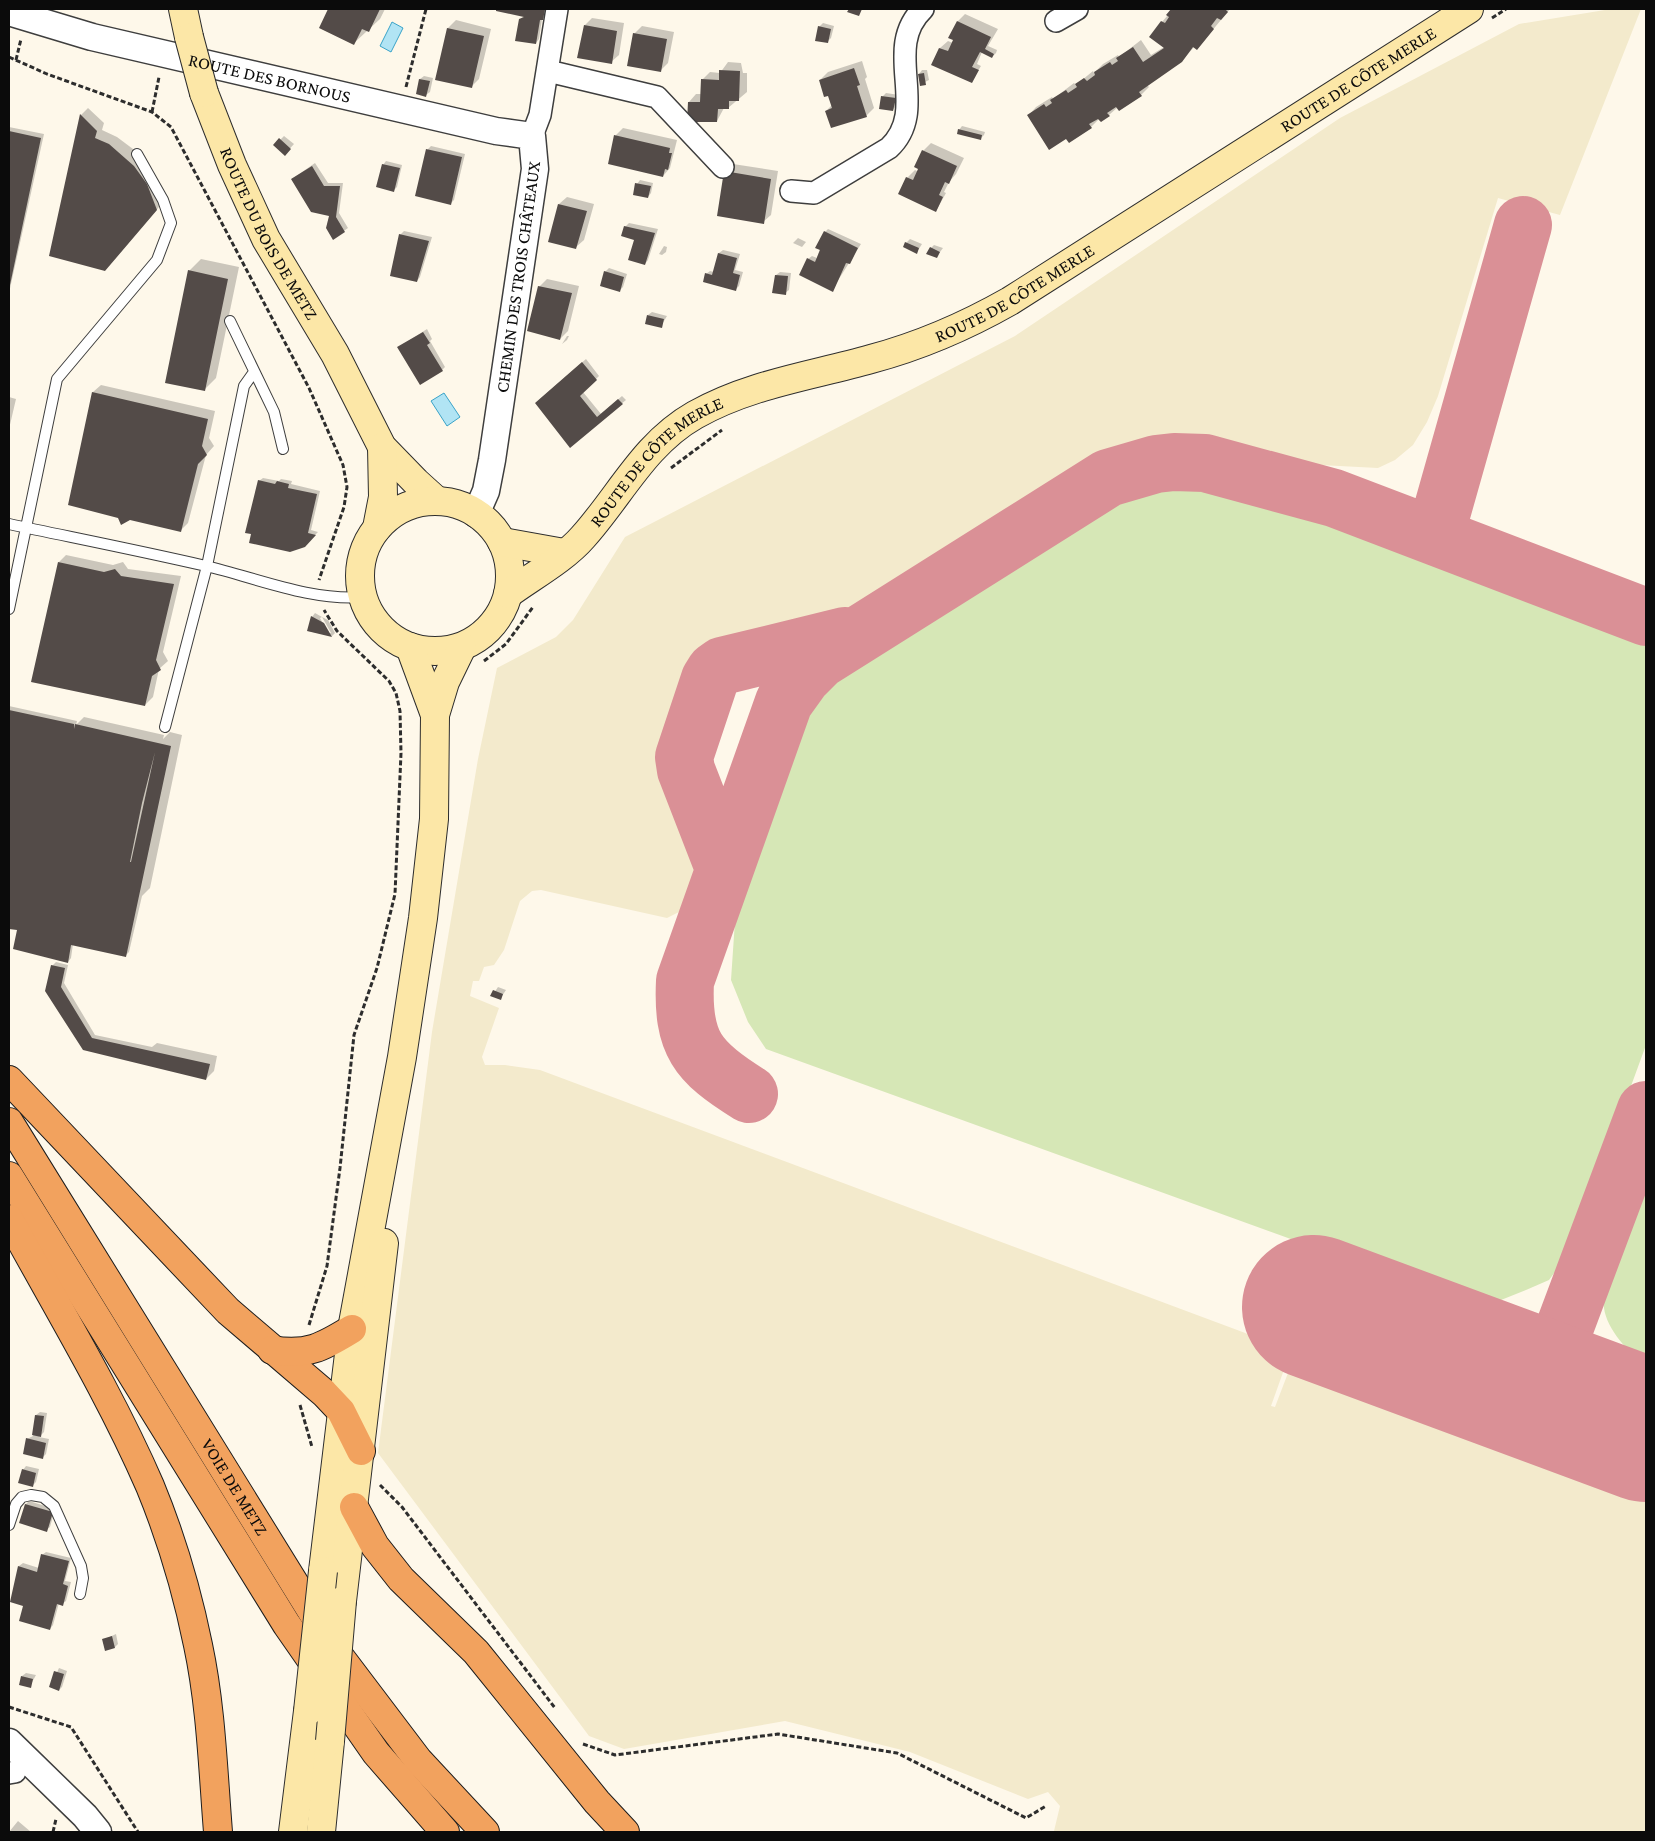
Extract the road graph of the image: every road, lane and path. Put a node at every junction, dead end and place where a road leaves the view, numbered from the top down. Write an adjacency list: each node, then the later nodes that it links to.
1 (183, 9): 20 (main road, ROUTE DU BOIS DE METZ, bridge)
2 (426, 9): 12 (path)
3 (558, 9): 10 (street, CHEMIN DES TROIS CHÂTEAUX)
4 (923, 9): 17 (street)
5 (1077, 9): 8 (street)
6 (1469, 9): 28 (main road, ROUTE DE CÔTE MERLE)
7 (28, 13): 12 (street, ROUTE DES BORNOUS)
8 (1056, 21)
9 (9, 57): 13 (path)
10 (548, 71): 14 (street, CHEMIN DES TROIS CHÂTEAUX); 16 (street)
11 (156, 93): 13 (path)
12 (399, 109): 14 (street, ROUTE DES BORNOUS)
13 (152, 112): 30 (path)
14 (532, 136): 23 (street, CHEMIN DES TROIS CHÂTEAUX)
15 (137, 154): 25 (lane)
16 (723, 167)
17 (791, 192)
18 (230, 321): 19 (lane)
19 (254, 372): 21 (lane); 29 (lane)
20 (382, 447): 22 (main road, ROUTE DU BOIS DE METZ); 26 (main road, ROUTE DU BOIS DE METZ)
21 (283, 449)
22 (437, 501): 23 (main road); 26 (main road)
23 (476, 514): 27 (main road)
24 (9, 524): 25 (lane)
25 (26, 528): 29 (lane); 34 (lane)
26 (378, 528): 32 (main road)
27 (502, 542): 28 (main road); 31 (main road)
28 (564, 553): 31 (main road, ROUTE DE CÔTE MERLE)
29 (207, 566): 32 (lane); 38 (lane)
30 (319, 575)
31 (508, 594): 36 (main road)
32 (362, 597): 35 (main road)
33 (322, 607): 45 (path)
34 (9, 609)
35 (410, 647): 36 (main road); 37 (main road)
36 (462, 647): 37 (main road)
37 (435, 715): 39 (main road)
38 (165, 727)
39 (402, 1058): 44 (main road); 48 (main road)
40 (9, 1080): 46 (highway)
41 (9, 1122): 65 (highway, VOIE DE METZ)
42 (9, 1176): 64 (highway, VOIE DE METZ)
43 (9, 1219): 61 (highway)
44 (352, 1329): 46 (highway); 47 (main road)
45 (306, 1333)
46 (272, 1350): 47 (highway)
47 (341, 1411): 48 (highway); 62 (main road, bridge)
48 (361, 1458): 49 (main road); 53 (path)
49 (354, 1507): 63 (main road, bridge); 66 (highway)
50 (9, 1524): 51 (lane)
51 (80, 1594)
52 (9, 1707): 60 (path)
53 (559, 1713)
54 (577, 1737): 57 (path)
55 (9, 1742): 59 (street)
56 (11, 1770): 58 (street)
57 (1046, 1806)
58 (78, 1832)
59 (98, 1832)
60 (138, 1832)
61 (218, 1832)
62 (293, 1832)
63 (321, 1832)
64 (445, 1832)
65 (485, 1832)
66 (624, 1832)

